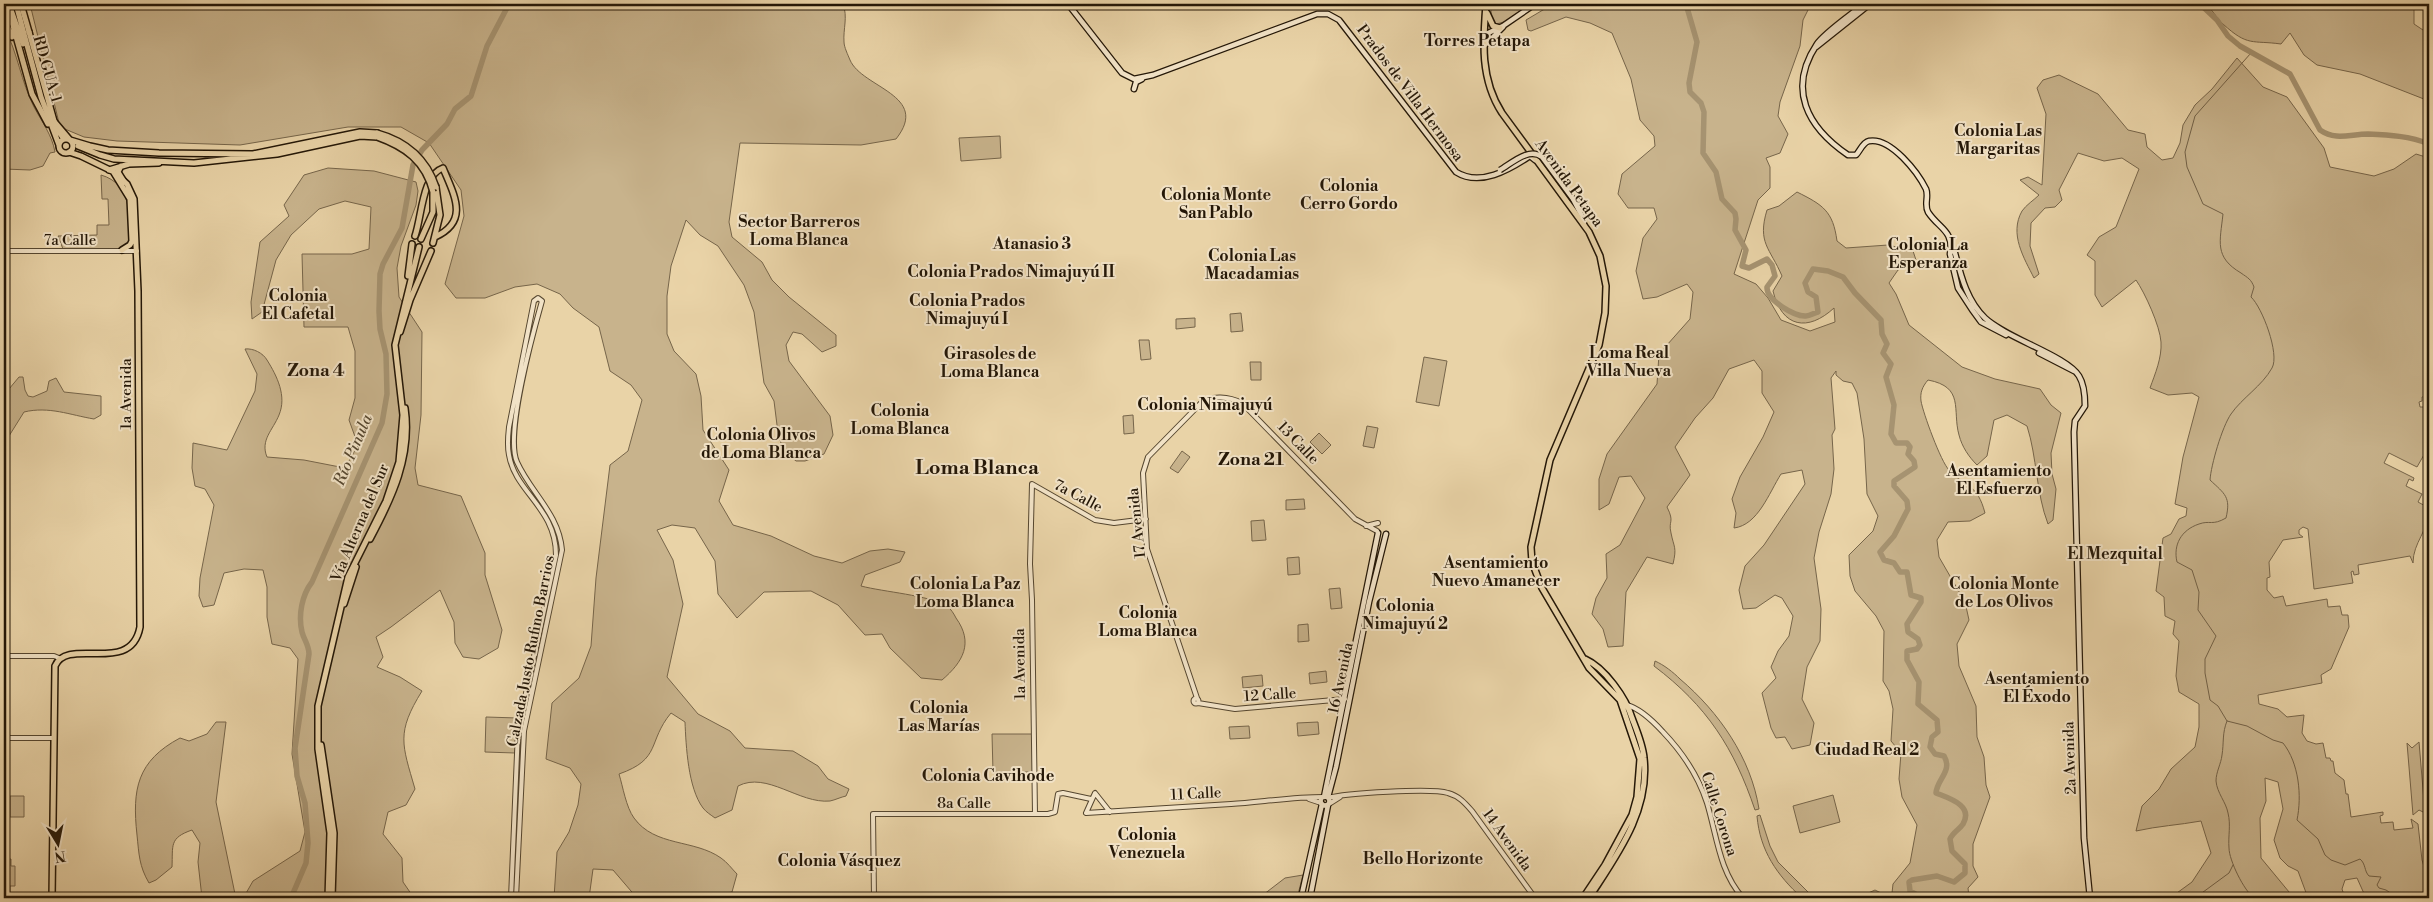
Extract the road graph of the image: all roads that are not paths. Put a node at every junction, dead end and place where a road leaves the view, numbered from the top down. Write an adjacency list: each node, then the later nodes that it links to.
1 (22, 4): 15 (main road); 15 (main road, RD GUA-1)
2 (1068, 4): 16 (main road)
3 (1486, 4): 8 (main road, Avenida Petapa)
4 (1535, 4): 10 (main road)
5 (1864, 4): 13 (main road)
6 (1870, 4): 13 (main road)
7 (11, 5): 14 (main road); 21 (main road, RD GUA-1)
8 (1486, 11): 10 (main road); 11 (main road, Avenida Petapa)
9 (4, 19): 14 (main road)
10 (1502, 27): 11 (main road); 12 (main road)
11 (1484, 35): 12 (main road, Avenida Petapa)
12 (1484, 46): 26 (main road, Avenida Petapa)
13 (1816, 48): 91 (main road, 2a Avenida)
14 (19, 52): 19 (main road)
15 (42, 78): 18 (main road, RD GUA-1)
16 (1142, 78): 17 (main road); 30 (main road, Prados de Villa Hermosa)
17 (1134, 89)
18 (54, 120): 21 (main road); 22 (main road)
19 (48, 124)
20 (377, 135): 22 (main road); 27 (main road); 32 (main road, bridge)
21 (61, 139): 22 (main road); 24 (main road, 1a Avenida)
22 (70, 140): 23 (main road)
23 (76, 146): 24 (main road); 25 (main road); 27 (main road)
24 (69, 152): 25 (main road, 1a Avenida)
25 (81, 156): 29 (main road, 1a Avenida)
26 (1538, 161): 30 (main road, Prados de Villa Hermosa); 33 (main road, Avenida Petapa)
27 (177, 162): 28 (main road)
28 (121, 166): 29 (main road); 31 (main road)
29 (111, 171): 31 (main road, 1a Avenida); 38 (main road)
30 (1491, 176): 33 (main road, bridge)
31 (122, 180): 40 (main road, 1a Avenida)
32 (435, 189): 34 (main road); 35 (main road)
33 (1584, 224): 64 (main road, Avenida Petapa)
34 (415, 236)
35 (421, 239)
36 (412, 244): 42 (main road)
37 (419, 247): 42 (main road, Vía Alterna del Sur)
38 (122, 250): 39 (street, 7a Calle); 40 (street, 7a Calle)
39 (4, 251)
40 (137, 251): 59 (main road, 1a Avenida)
41 (431, 251): 50 (main road, Vía Alterna del Sur)
42 (408, 292): 50 (main road, Vía Alterna del Sur)
43 (527, 336): 44 (street); 44 (street, Calzada Justo Rufino Barrios); 45 (street, Calzada Justo Rufino Barrios)
44 (533, 337): 45 (street, Calzada Justo Rufino Barrios)
45 (517, 398): 47 (street, Calzada Justo Rufino Barrios); 48 (street, Calzada Justo Rufino Barrios)
46 (1205, 400): 52 (street, 17 Avenida); 54 (street, 13 Calle)
47 (526, 476): 48 (street); 57 (street, Calzada Justo Rufino Barrios)
48 (520, 479): 57 (street, Calzada Justo Rufino Barrios)
49 (1032, 484): 52 (street, 7a Calle); 76 (street, 1a Avenida)
50 (391, 495): 51 (main road, Vía Alterna del Sur)
51 (388, 502): 80 (main road, Vía Alterna del Sur); 81 (main road, Vía Alterna del Sur)
52 (1146, 519): 61 (street, 17 Avenida)
53 (1378, 523): 54 (street)
54 (1364, 525): 55 (street, 13 Calle)
55 (1377, 532): 60 (main road, 16 Avenida)
56 (1386, 534): 62 (main road, 16 Avenida)
57 (556, 572): 82 (street, Calzada Justo Rufino Barrios); 83 (street, Calzada Justo Rufino Barrios)
58 (4, 656): 59 (street)
59 (59, 657): 67 (main road)
60 (1344, 699): 62 (street, 12 Calle); 63 (street, 12 Calle); 65 (main road, 16 Avenida)
61 (1197, 700): 63 (street, 12 Calle)
62 (1350, 700): 69 (main road, 16 Avenida)
63 (1332, 702): 65 (street)
64 (1625, 705): 88 (main road, Avenida Petapa); 89 (main road, Avenida Petapa); 90 (street, Calle Corona)
65 (1342, 709): 69 (main road, 16 Avenida)
66 (4, 738): 67 (street)
67 (54, 738): 79 (main road)
68 (1342, 796): 69 (street, 11 Calle); 70 (street, 11 Calle); 74 (street, 11 Calle)
69 (1326, 797): 71 (street, 11 Calle); 73 (main road); 74 (main road)
70 (1459, 797): 87 (street, 14 Avenida)
71 (1307, 798): 73 (street, 11 Calle); 75 (street, 11 Calle)
72 (1091, 800): 75 (street); 75 (street, 11 Calle); 76 (street, 8a Calle)
73 (1321, 804): 74 (main road); 77 (main road)
74 (1328, 804): 78 (main road)
75 (1110, 812)
76 (1035, 814): 84 (street, 8a Calle)
77 (1306, 874): 78 (main road); 85 (main road)
78 (1314, 875): 86 (main road)
79 (52, 898)
80 (328, 898)
81 (332, 898)
82 (510, 898)
83 (516, 898)
84 (874, 898)
85 (1301, 898)
86 (1310, 898)
87 (1535, 898)
88 (1583, 898)
89 (1589, 898)
90 (1743, 898)
91 (2090, 898)

